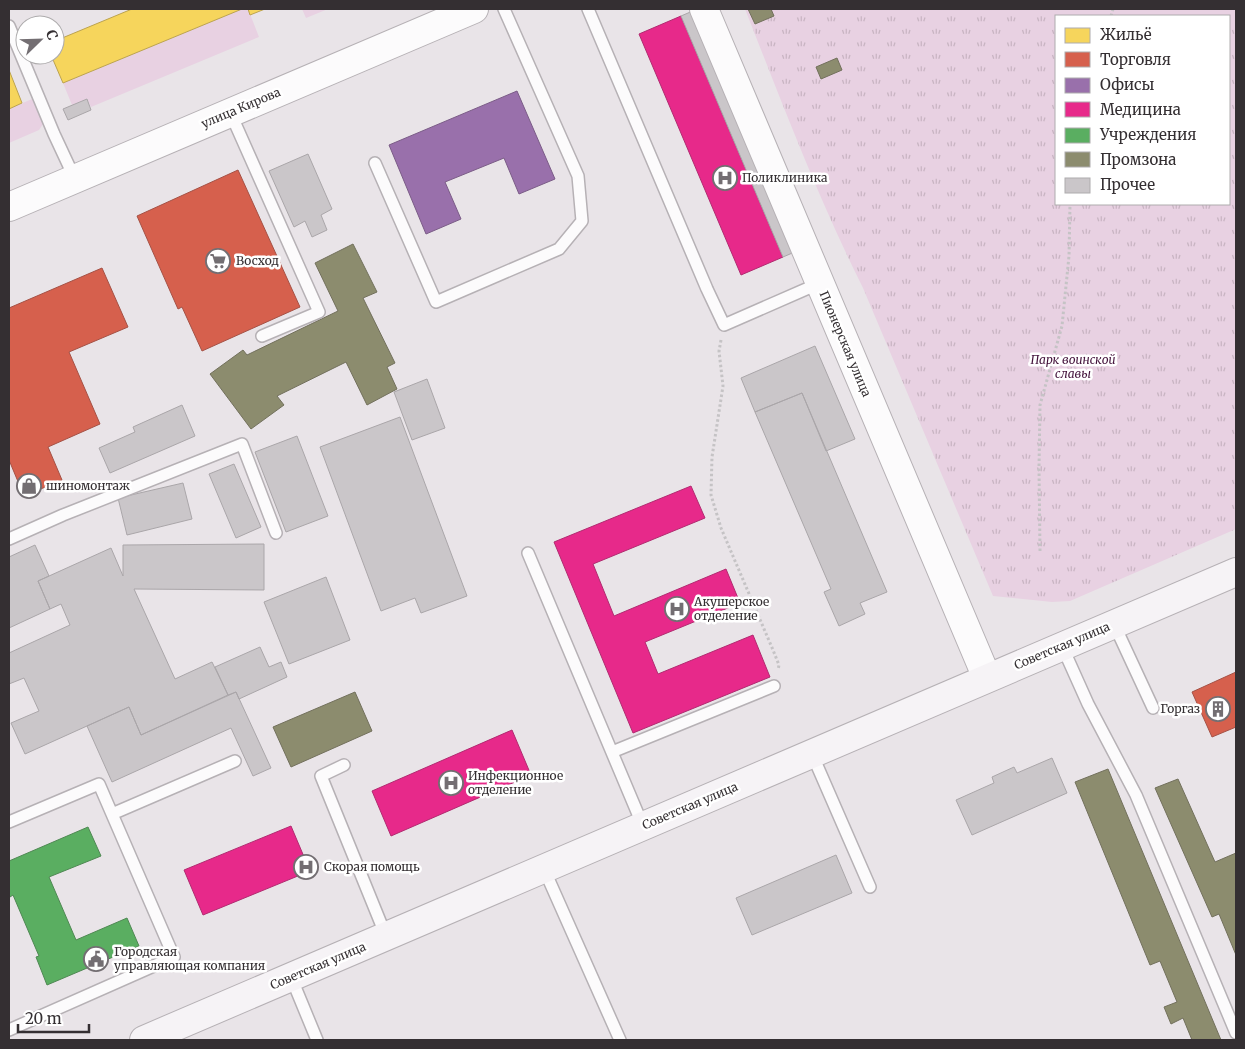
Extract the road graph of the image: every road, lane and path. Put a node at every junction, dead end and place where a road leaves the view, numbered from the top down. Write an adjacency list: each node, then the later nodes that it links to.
1 (474, 9): 6 (street, улица Кирова)
2 (504, 9): 7 (lane)
3 (588, 9): 12 (lane)
4 (704, 9): 11 (street, Пионерская улица)
5 (9, 26): 8 (lane)
6 (230, 112): 8 (street, улица Кирова); 13 (lane)
7 (375, 163)
8 (75, 178): 10 (street, улица Кирова)
9 (1070, 205): 16 (path)
10 (9, 207)
11 (820, 283): 12 (lane); 21 (street, Пионерская улица)
12 (724, 325): 22 (path)
13 (262, 336)
14 (276, 533): 15 (lane)
15 (9, 539)
16 (1040, 550)
17 (528, 553): 24 (lane)
18 (1236, 572): 19 (main road, Советская улица)
19 (1114, 624): 20 (main road, Советская улица); 23 (lane)
20 (1062, 646): 21 (main road, Советская улица); 36 (lane)
21 (986, 678): 25 (main road, Советская улица)
22 (774, 686): 24 (lane)
23 (1153, 708)
24 (612, 752): 30 (lane)
25 (812, 754): 30 (main road, Советская улица); 32 (lane)
26 (235, 761): 28 (lane)
27 (344, 765): 33 (lane)
28 (112, 814): 29 (lane); 35 (lane)
29 (9, 822)
30 (642, 826): 31 (main road, Советская улица)
31 (544, 869): 33 (main road, Советская улица); 39 (lane)
32 (870, 887)
33 (386, 936): 34 (main road, Советская улица)
34 (291, 977): 37 (main road, Советская улица); 38 (lane)
35 (9, 1030)
36 (1236, 1032)
37 (144, 1040)
38 (317, 1040)
39 (620, 1040)

